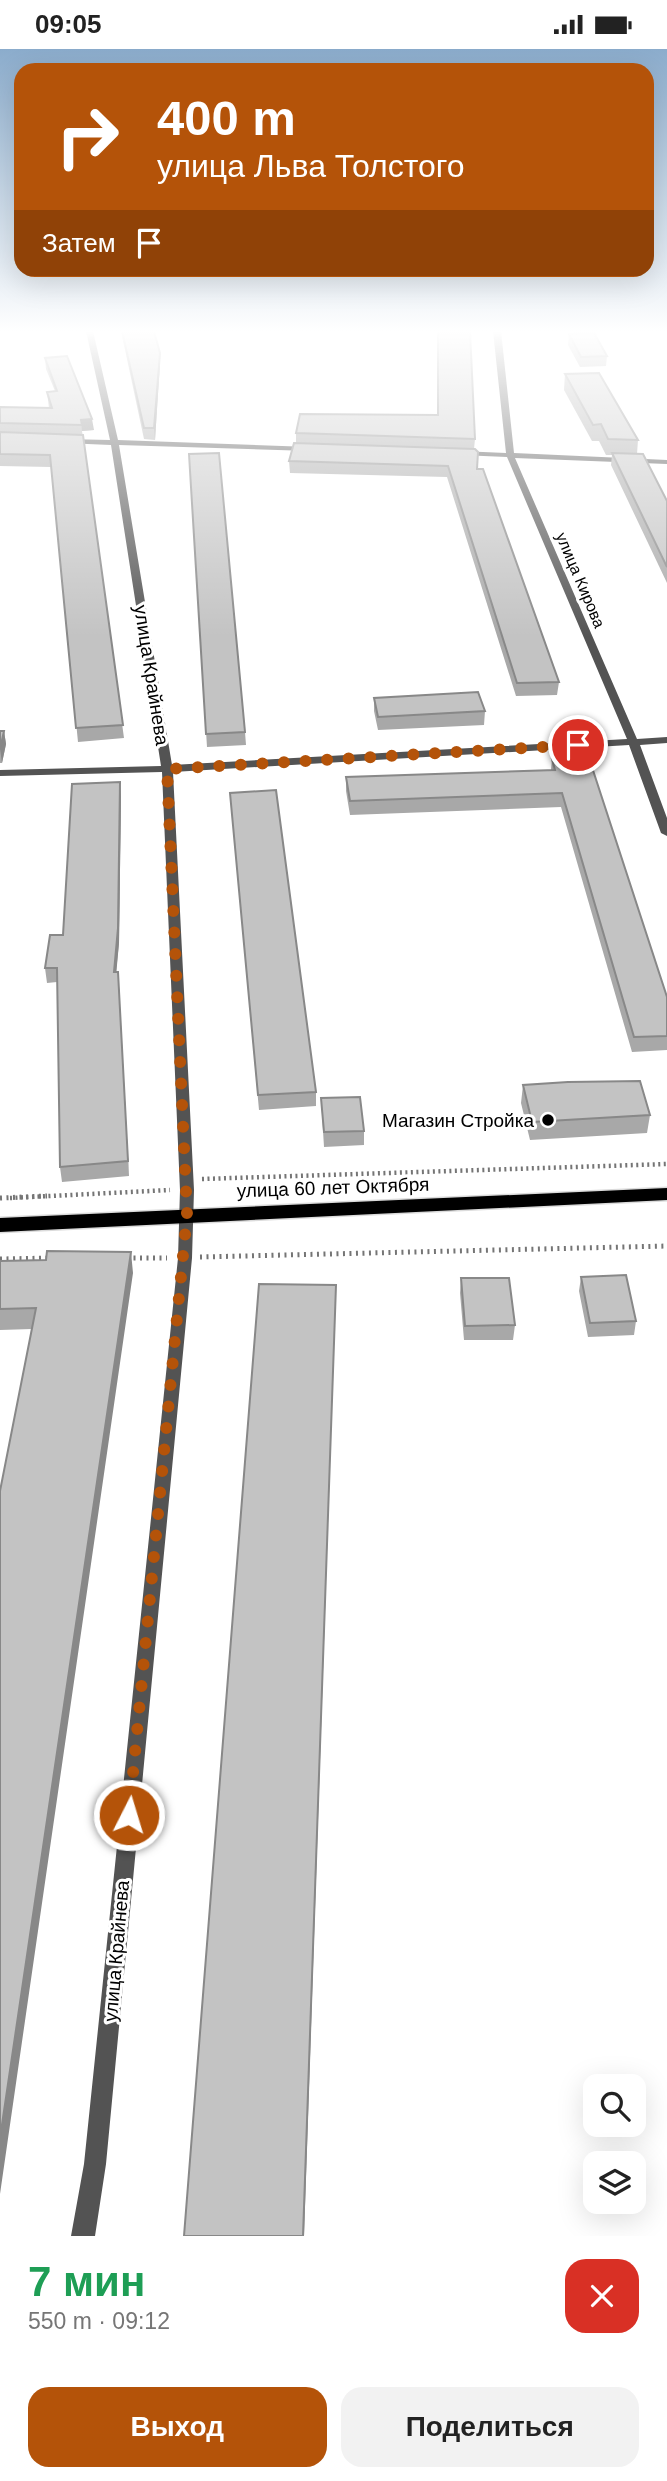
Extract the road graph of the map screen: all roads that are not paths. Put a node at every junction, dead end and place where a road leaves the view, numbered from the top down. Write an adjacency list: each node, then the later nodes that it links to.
1 (113, 433): 4 (street, улица Крайнева)
2 (508, 433): 7 (street, улица Кирова)
3 (51, 440): 4 (street)
4 (115, 443): 5 (street); 11 (street, улица Крайнева)
5 (320, 449)
6 (456, 453): 7 (street)
7 (510, 455): 8 (street); 10 (street, улица Кирова)
8 (667, 462)
9 (667, 740): 10 (street)
10 (633, 741): 11 (street); 13 (street, улица Кирова)
11 (167, 769): 12 (street); 15 (street, улица Крайнева)
12 (0, 773)
13 (667, 833)
14 (667, 1194): 15 (main road, улица 60 лет Октября)
15 (187, 1214): 16 (main road, улица 60 лет Октября); 17 (street, улица Крайнева)
16 (0, 1225)
17 (83, 2236)

